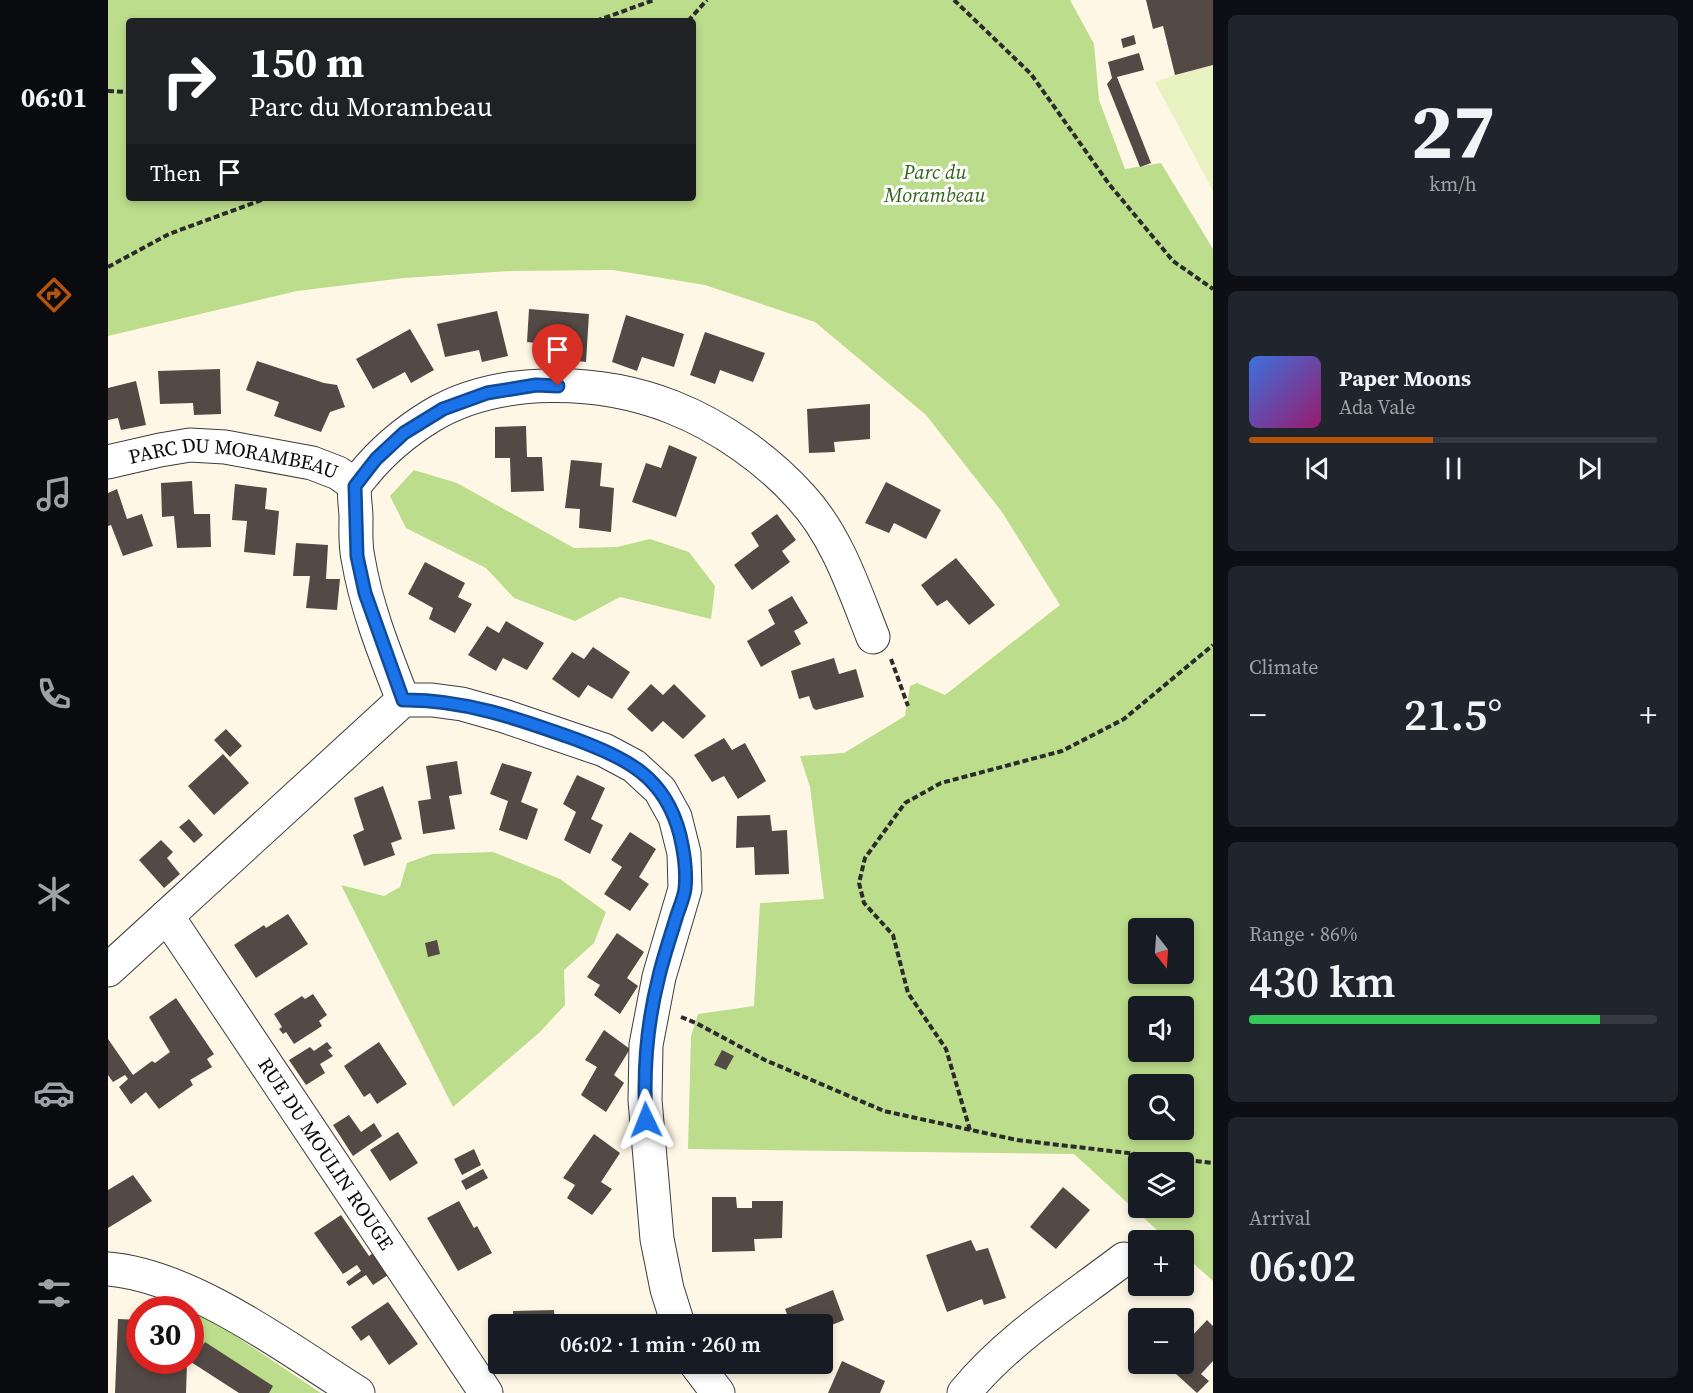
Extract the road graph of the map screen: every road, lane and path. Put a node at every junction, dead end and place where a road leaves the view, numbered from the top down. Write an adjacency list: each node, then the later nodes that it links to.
1 (654, 0): 4 (path)
2 (707, 0): 5 (path)
3 (954, 0): 10 (path)
4 (604, 18)
5 (691, 18)
6 (108, 91): 7 (path)
7 (126, 92)
8 (259, 201): 9 (path)
9 (108, 267)
10 (1213, 289)
11 (108, 462): 12 (street, PARC DU MORAMBEAU)
12 (355, 486): 13 (street, PARC DU MORAMBEAU); 15 (street, PARC DU MORAMBEAU)
13 (873, 637): 16 (path)
14 (1213, 645): 20 (path)
15 (403, 700): 17 (street); 19 (street)
16 (908, 706)
17 (167, 916): 18 (street); 27 (street, RUE DU MOULIN ROUGE)
18 (108, 970)
19 (653, 1007): 20 (path); 24 (street)
20 (970, 1130): 21 (path)
21 (1213, 1163)
22 (1124, 1258): 29 (street)
23 (108, 1269): 26 (street)
24 (675, 1314)
25 (704, 1374): 28 (street)
26 (358, 1393)
27 (486, 1393)
28 (718, 1393)
29 (964, 1393)

